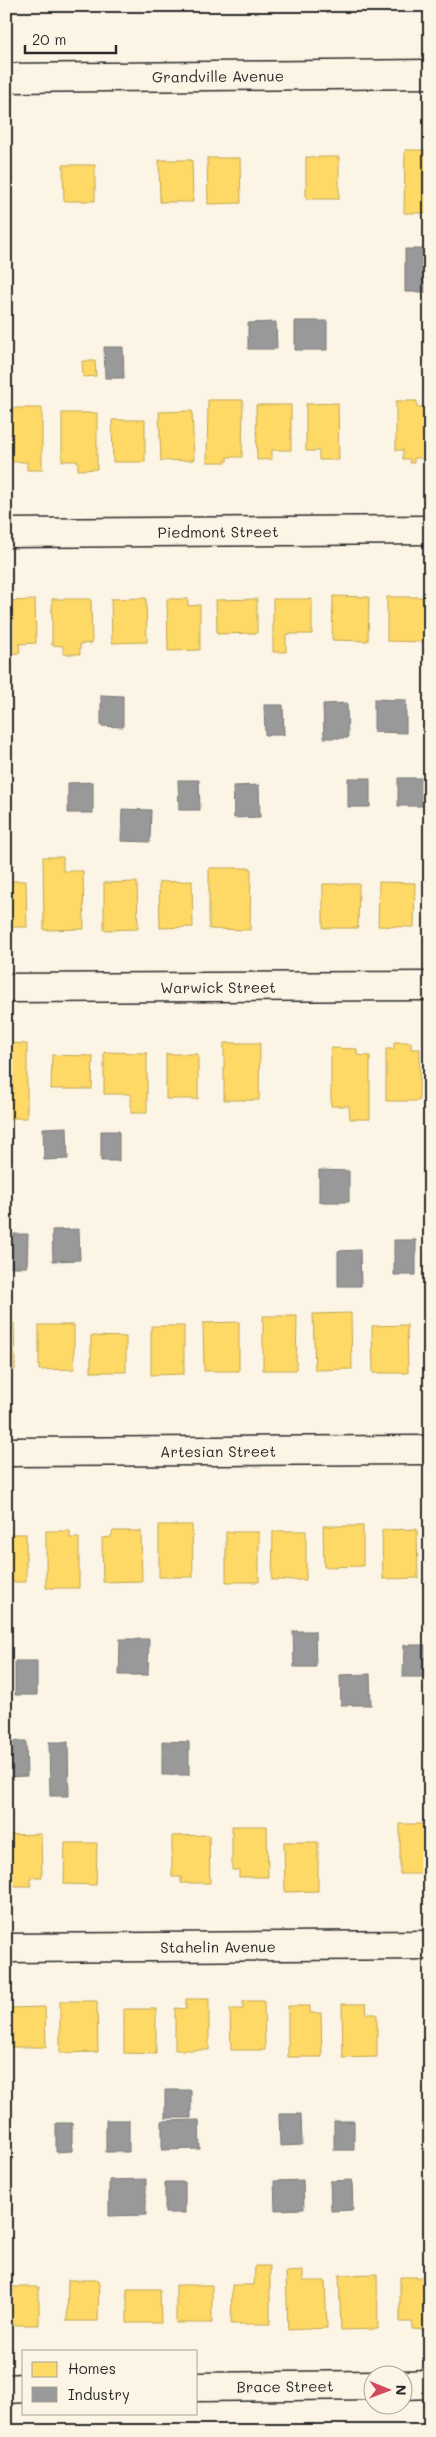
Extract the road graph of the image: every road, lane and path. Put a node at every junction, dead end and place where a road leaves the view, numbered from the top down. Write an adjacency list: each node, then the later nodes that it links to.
1 (430, 74): 2 (street, Grandville Avenue)
2 (6, 78)
3 (430, 530): 4 (street, Piedmont Street)
4 (6, 533)
5 (430, 986): 6 (street, Warwick Street)
6 (6, 988)
7 (430, 1450): 8 (street, Artesian Street)
8 (6, 1452)
9 (430, 1945): 10 (street, Stahelin Avenue)
10 (6, 1948)
11 (430, 2384): 13 (street)
12 (364, 2385): 14 (street, Brace Street)
13 (414, 2385)
14 (198, 2387)
15 (6, 2388): 16 (street)
16 (22, 2388)

